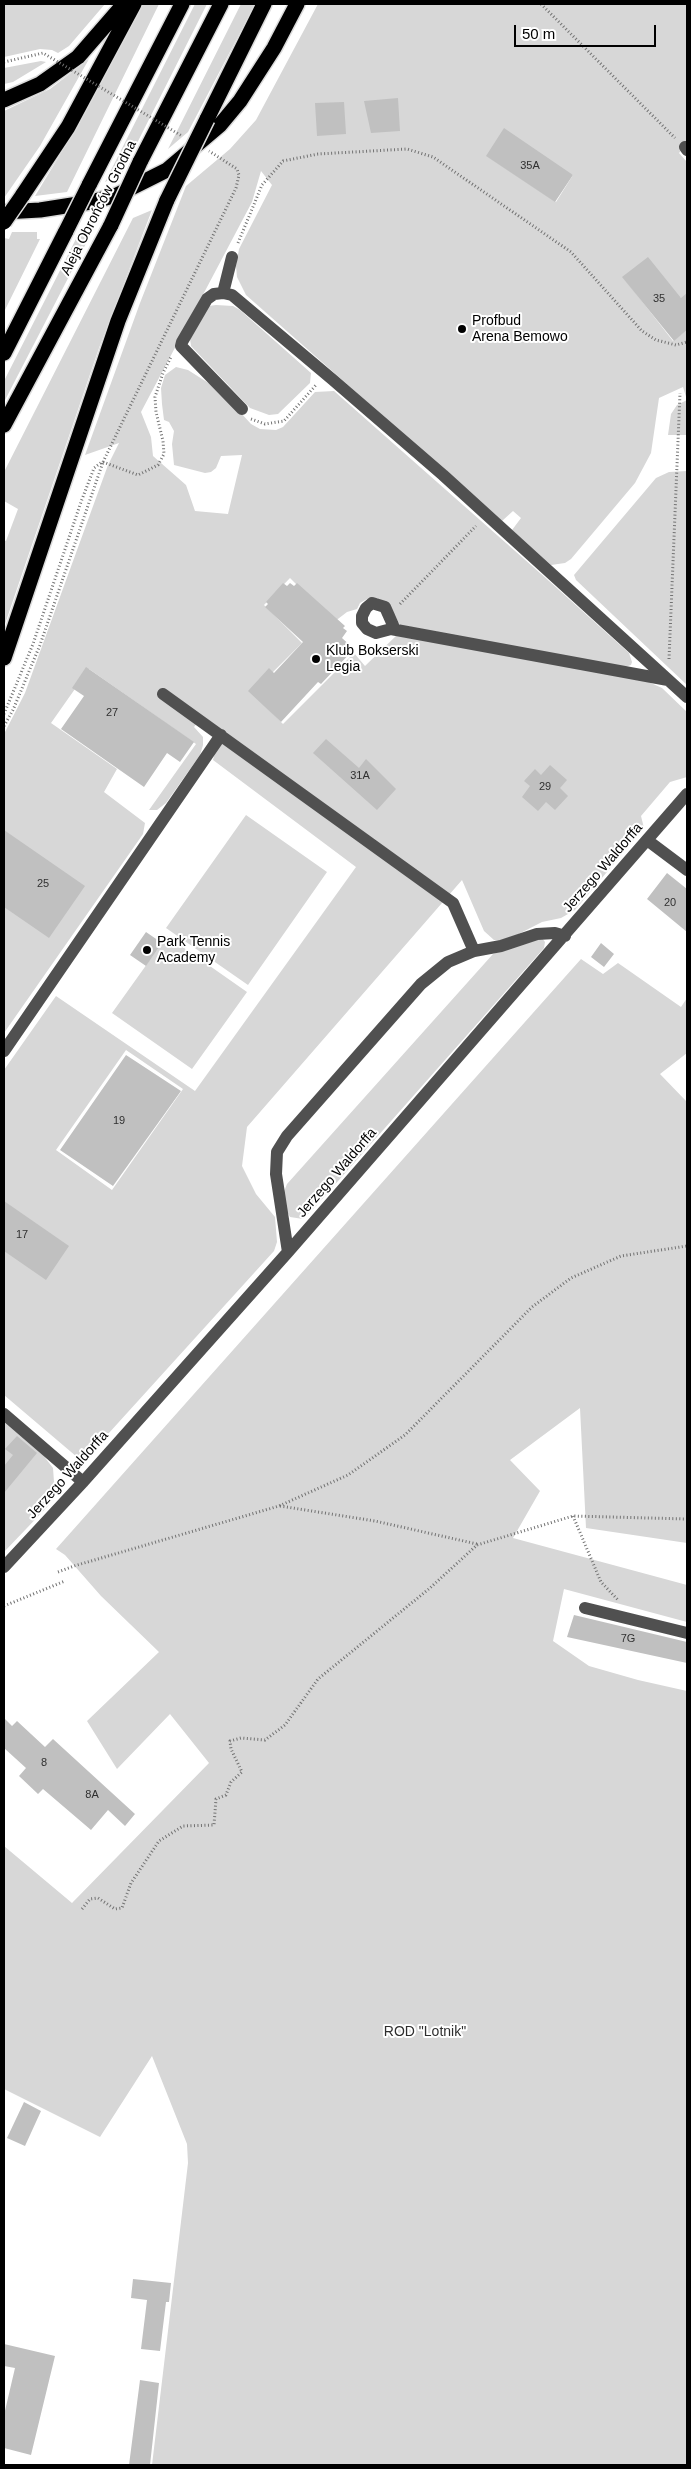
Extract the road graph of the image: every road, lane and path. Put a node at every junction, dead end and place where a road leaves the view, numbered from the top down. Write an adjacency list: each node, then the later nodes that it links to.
1 (124, 4): 9 (highway)
2 (134, 4): 14 (highway, bridge)
3 (182, 4): 19 (highway, Aleja Obrońców Grodna, bridge)
4 (221, 4): 23 (highway, Aleja Obrońców Grodna, bridge)
5 (264, 4): 28 (highway, bridge)
6 (297, 4): 13 (highway)
7 (541, 4): 12 (path)
8 (4, 62): 10 (path, bridge)
9 (4, 100)
10 (184, 136)
11 (201, 146): 24 (path, bridge)
12 (686, 148)
13 (4, 212)
14 (4, 222)
15 (232, 257): 16 (street); 17 (path)
16 (223, 293): 18 (street); 20 (street)
17 (687, 342)
18 (181, 346): 22 (street); 24 (path)
19 (4, 353)
20 (326, 374): 22 (path); 25 (street)
21 (680, 393): 29 (path)
22 (242, 409)
23 (4, 426)
24 (103, 462): 32 (path); 33 (path)
25 (487, 515): 26 (path); 29 (street)
26 (390, 615): 27 (street); 27 (street)
27 (390, 629): 29 (street)
28 (4, 658)
29 (668, 680): 31 (street)
30 (163, 694): 34 (street)
31 (687, 698)
32 (4, 714)
33 (4, 726)
34 (221, 735): 39 (street); 40 (street)
35 (687, 794): 36 (street, Jerzego Waldorffa)
36 (648, 840): 37 (street); 38 (street, Jerzego Waldorffa)
37 (687, 870)
38 (565, 936): 39 (street); 42 (street, Jerzego Waldorffa)
39 (474, 951): 42 (street)
40 (4, 1050)
41 (687, 1246): 45 (path)
42 (288, 1252): 44 (street, Jerzego Waldorffa)
43 (4, 1414): 44 (street)
44 (82, 1482): 49 (street, Jerzego Waldorffa)
45 (279, 1506): 48 (path); 50 (path)
46 (573, 1516): 47 (path); 48 (path); 52 (path)
47 (687, 1519)
48 (477, 1544): 56 (path)
49 (4, 1567)
50 (58, 1572)
51 (65, 1581): 53 (path)
52 (620, 1602)
53 (4, 1606)
54 (585, 1608): 55 (street)
55 (687, 1633)
56 (82, 1909)

